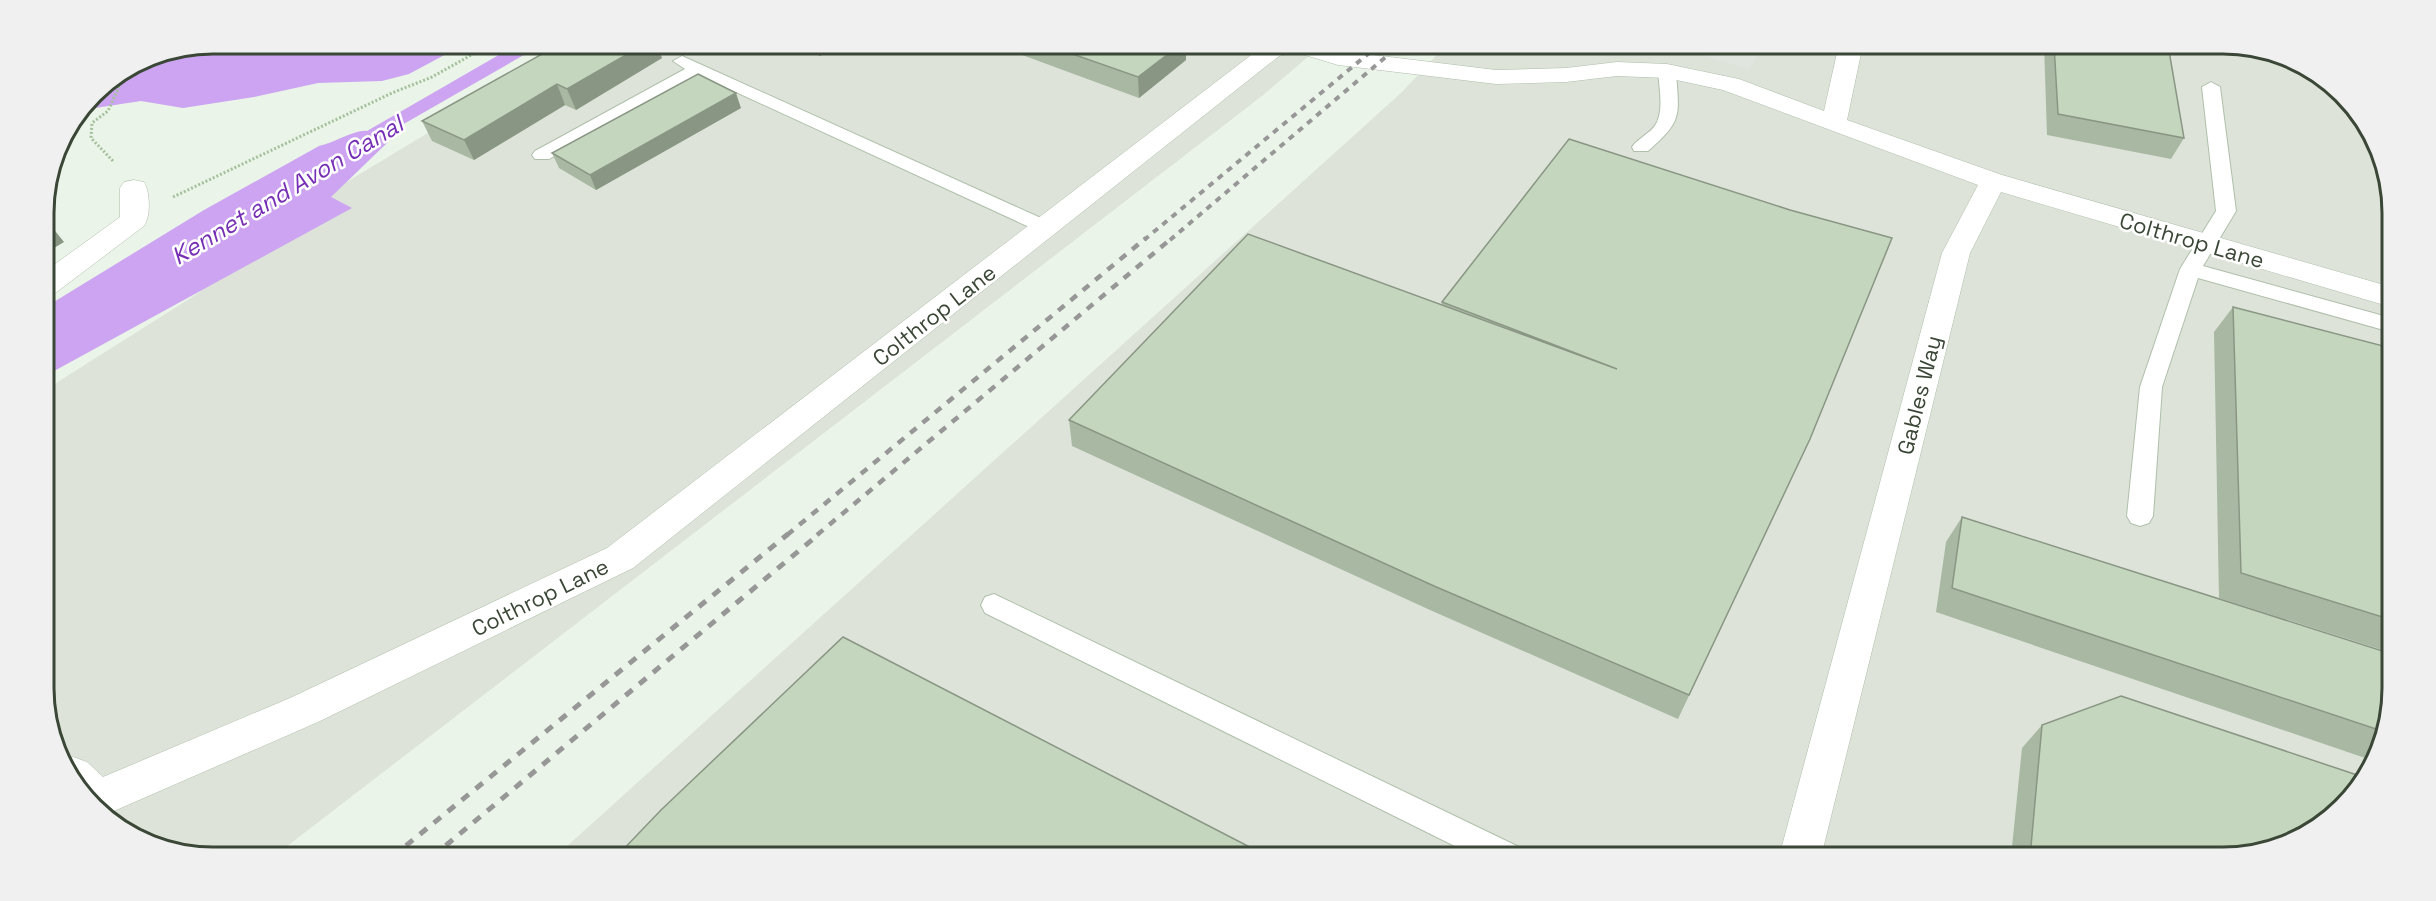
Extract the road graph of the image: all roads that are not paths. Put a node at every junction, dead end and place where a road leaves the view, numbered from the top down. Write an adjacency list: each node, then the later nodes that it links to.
1 (1267, 54): 11 (street, Colthrop Lane)
2 (1326, 54): 4 (street, Colthrop Lane)
3 (1849, 54): 6 (street)
4 (1667, 70): 6 (street, Colthrop Lane); 7 (lane)
5 (2211, 87): 12 (lane)
6 (1834, 122): 9 (street)
7 (1641, 147)
8 (542, 155): 11 (lane)
9 (1993, 181): 12 (street, Colthrop Lane); 21 (street, Gables Way)
10 (134, 188): 14 (street)
11 (1045, 227): 19 (street, Colthrop Lane)
12 (2206, 244): 13 (lane); 15 (street, Colthrop Lane)
13 (2190, 269): 16 (lane); 17 (lane)
14 (54, 280)
15 (2382, 294)
16 (2382, 323)
17 (2140, 516)
18 (994, 605): 20 (lane)
19 (91, 790)
20 (1488, 847)
21 (1803, 847)

